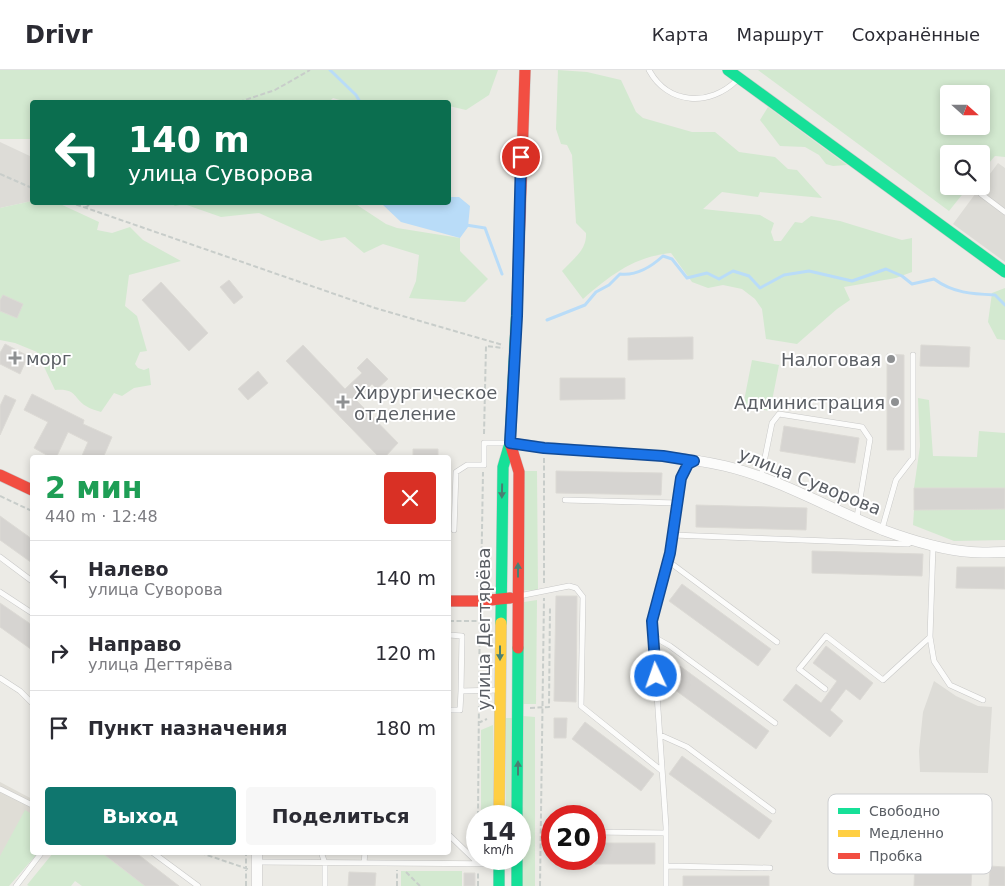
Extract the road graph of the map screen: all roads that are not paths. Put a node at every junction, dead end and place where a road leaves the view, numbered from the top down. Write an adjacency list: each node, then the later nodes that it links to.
1 (525, 70): 9 (main road, улица Дегтярёва)
2 (649, 70): 4 (lane)
3 (728, 70): 4 (main road)
4 (739, 78): 7 (main road)
5 (982, 195): 6 (lane)
6 (1005, 212)
7 (1005, 272)
8 (913, 355): 17 (lane)
9 (510, 443): 10 (street, улица Суворова); 18 (lane); 27 (main road, улица Дегтярёва, one-way to 9); 29 (main road, улица Дегтярёва, one-way to 29)
10 (694, 461): 12 (street, улица Суворова); 15 (lane)
11 (0, 475): 13 (main road)
12 (761, 478): 16 (street, улица Суворова); 16 (lane)
13 (30, 489)
14 (565, 500): 15 (lane)
15 (677, 503): 19 (lane)
16 (857, 517): 17 (street, улица Суворова)
17 (882, 529): 20 (street, улица Суворова)
18 (454, 530)
19 (673, 535): 20 (lane); 24 (lane)
20 (915, 540): 21 (street, улица Суворова)
21 (934, 545): 22 (street, улица Суворова); 32 (lane)
22 (1005, 552)
23 (0, 557): 25 (lane)
24 (668, 562): 33 (lane); 34 (lane)
25 (30, 580)
26 (0, 592): 30 (lane)
27 (518, 597): 29 (main road); 44 (lane); 48 (main road, улица Дегтярёва, one-way to 27)
28 (451, 600): 29 (main road)
29 (500, 600): 37 (main road, улица Дегтярёва, one-way to 37)
30 (30, 612)
31 (451, 635): 38 (lane)
32 (930, 636): 36 (lane); 39 (lane)
33 (654, 637): 42 (lane); 43 (lane)
34 (777, 642)
35 (0, 678): 40 (lane)
36 (825, 688)
37 (500, 690): 38 (lane); 47 (main road, улица Дегтярёва)
38 (462, 691): 41 (lane)
39 (982, 700)
40 (30, 701)
41 (451, 710)
42 (775, 723)
43 (660, 735): 44 (lane); 49 (lane)
44 (662, 771): 51 (lane)
45 (0, 789): 46 (lane)
46 (30, 805)
47 (499, 805)
48 (517, 805)
49 (773, 811)
50 (606, 832): 51 (lane)
51 (666, 833): 62 (lane)
52 (451, 837): 53 (lane)
53 (466, 852)
54 (40, 855): 66 (lane)
55 (156, 855): 67 (lane)
56 (321, 855): 59 (lane)
57 (365, 855): 60 (lane)
58 (257, 857): 59 (lane); 68 (street)
59 (325, 863): 60 (lane); 69 (lane)
60 (364, 863): 61 (lane)
61 (466, 864)
62 (666, 866): 63 (lane); 72 (lane)
63 (770, 868)
64 (499, 870): 70 (main road)
65 (517, 870): 71 (main road)
66 (16, 886)
67 (198, 886)
68 (257, 886)
69 (324, 886)
70 (499, 886)
71 (516, 886)
72 (666, 886)

